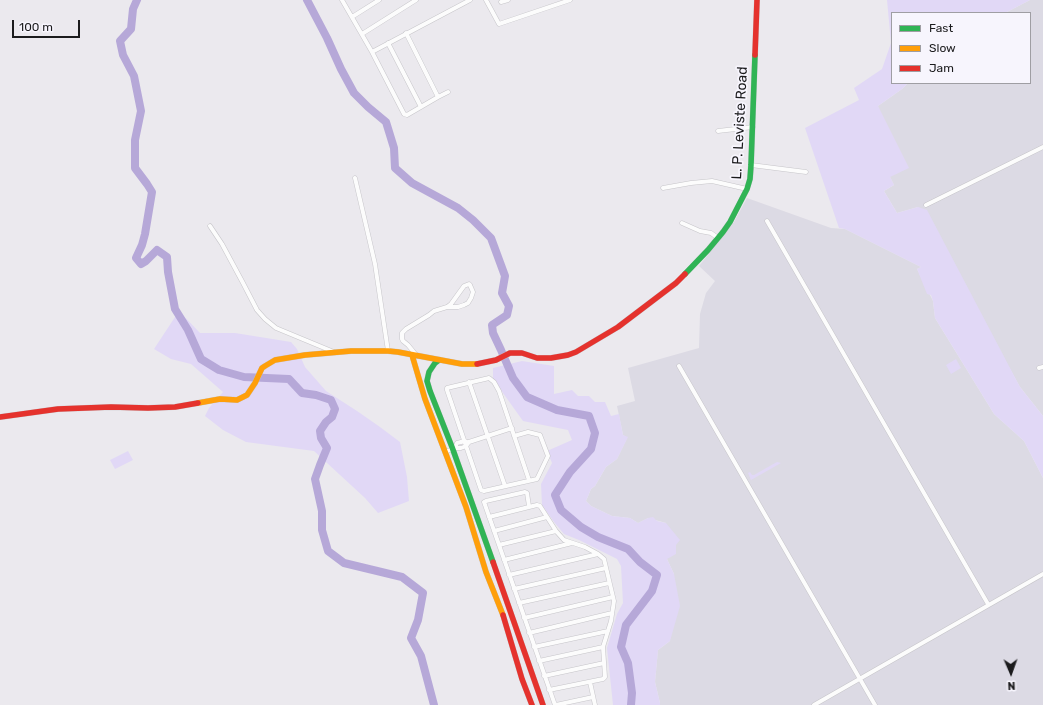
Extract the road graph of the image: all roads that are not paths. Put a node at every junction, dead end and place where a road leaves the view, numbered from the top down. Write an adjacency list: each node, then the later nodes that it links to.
1 (342, 0): 11 (street)
2 (378, 0): 11 (street)
3 (416, 0): 12 (street)
4 (486, 0): 10 (street)
5 (508, 0): 9 (street)
6 (570, 0): 10 (street)
7 (757, 0): 19 (main road, L. P. Leviste Road)
8 (466, 1): 13 (street)
9 (501, 2)
10 (557, 2)
11 (352, 17): 12 (street)
12 (362, 34): 15 (street)
13 (406, 34): 14 (street); 17 (street)
14 (388, 43): 15 (street); 18 (street)
15 (372, 52): 18 (street)
16 (448, 92): 17 (street)
17 (438, 97): 18 (street)
18 (421, 107)
19 (753, 127): 20 (street); 22 (main road, L. P. Leviste Road)
20 (718, 131)
21 (1043, 147): 27 (street)
22 (751, 165): 23 (street); 26 (main road, L. P. Leviste Road)
23 (806, 172)
24 (355, 178): 33 (street)
25 (663, 188): 26 (street)
26 (748, 188): 31 (main road, L. P. Leviste Road)
27 (926, 205)
28 (767, 221): 67 (street)
29 (682, 222): 31 (street)
30 (210, 226): 34 (street)
31 (718, 238): 36 (main road, L. P. Leviste Road)
32 (447, 307): 32 (street); 35 (street)
33 (388, 351): 34 (main road, L. P. Leviste Road); 35 (main road, L. P. Leviste Road)
34 (335, 352): 41 (main road, L. P. Leviste Road)
35 (415, 355): 36 (main road, L. P. Leviste Road); 40 (main road)
36 (439, 360): 38 (main road)
37 (679, 366): 77 (street)
38 (427, 381): 40 (main road); 47 (main road)
39 (469, 382): 42 (street); 43 (street); 45 (street)
40 (420, 383): 48 (main road)
41 (0, 417)
42 (512, 428): 43 (street); 44 (street)
43 (488, 436): 46 (street); 50 (street)
44 (514, 436): 49 (street); 49 (street)
45 (464, 441): 46 (street); 47 (street)
46 (468, 444): 47 (street); 50 (street)
47 (454, 448): 48 (street); 83 (main road)
48 (445, 452): 82 (main road)
49 (529, 480): 50 (street)
50 (505, 486)
51 (529, 506): 52 (street); 52 (street); 53 (street)
52 (489, 517): 54 (street)
53 (547, 517): 54 (street); 55 (street)
54 (494, 531): 57 (street)
55 (556, 531): 56 (street); 57 (street)
56 (572, 543): 58 (street); 59 (street)
57 (499, 546): 59 (street)
58 (598, 554): 60 (street); 62 (street)
59 (504, 560): 62 (street)
60 (606, 568): 63 (street); 64 (street)
61 (1043, 574): 67 (street)
62 (509, 575): 64 (street)
63 (609, 583): 65 (street); 66 (street)
64 (514, 589): 66 (street)
65 (613, 597): 68 (street); 69 (street)
66 (519, 604): 69 (street)
67 (988, 604): 77 (street)
68 (612, 613): 70 (street); 71 (street)
69 (524, 618): 71 (street)
70 (608, 630): 72 (street); 73 (street)
71 (529, 633): 72 (street)
72 (534, 647): 74 (street)
73 (603, 647): 74 (street); 75 (street)
74 (539, 662): 76 (street)
75 (604, 664): 76 (street); 78 (street)
76 (544, 676): 79 (street)
77 (860, 679): 85 (street); 86 (street)
78 (590, 682): 79 (street); 80 (street)
79 (550, 690): 81 (street)
80 (593, 697): 81 (street); 84 (street)
81 (554, 704): 83 (street)
82 (532, 705)
83 (542, 705)
84 (595, 705)
85 (814, 705)
86 (875, 705)

